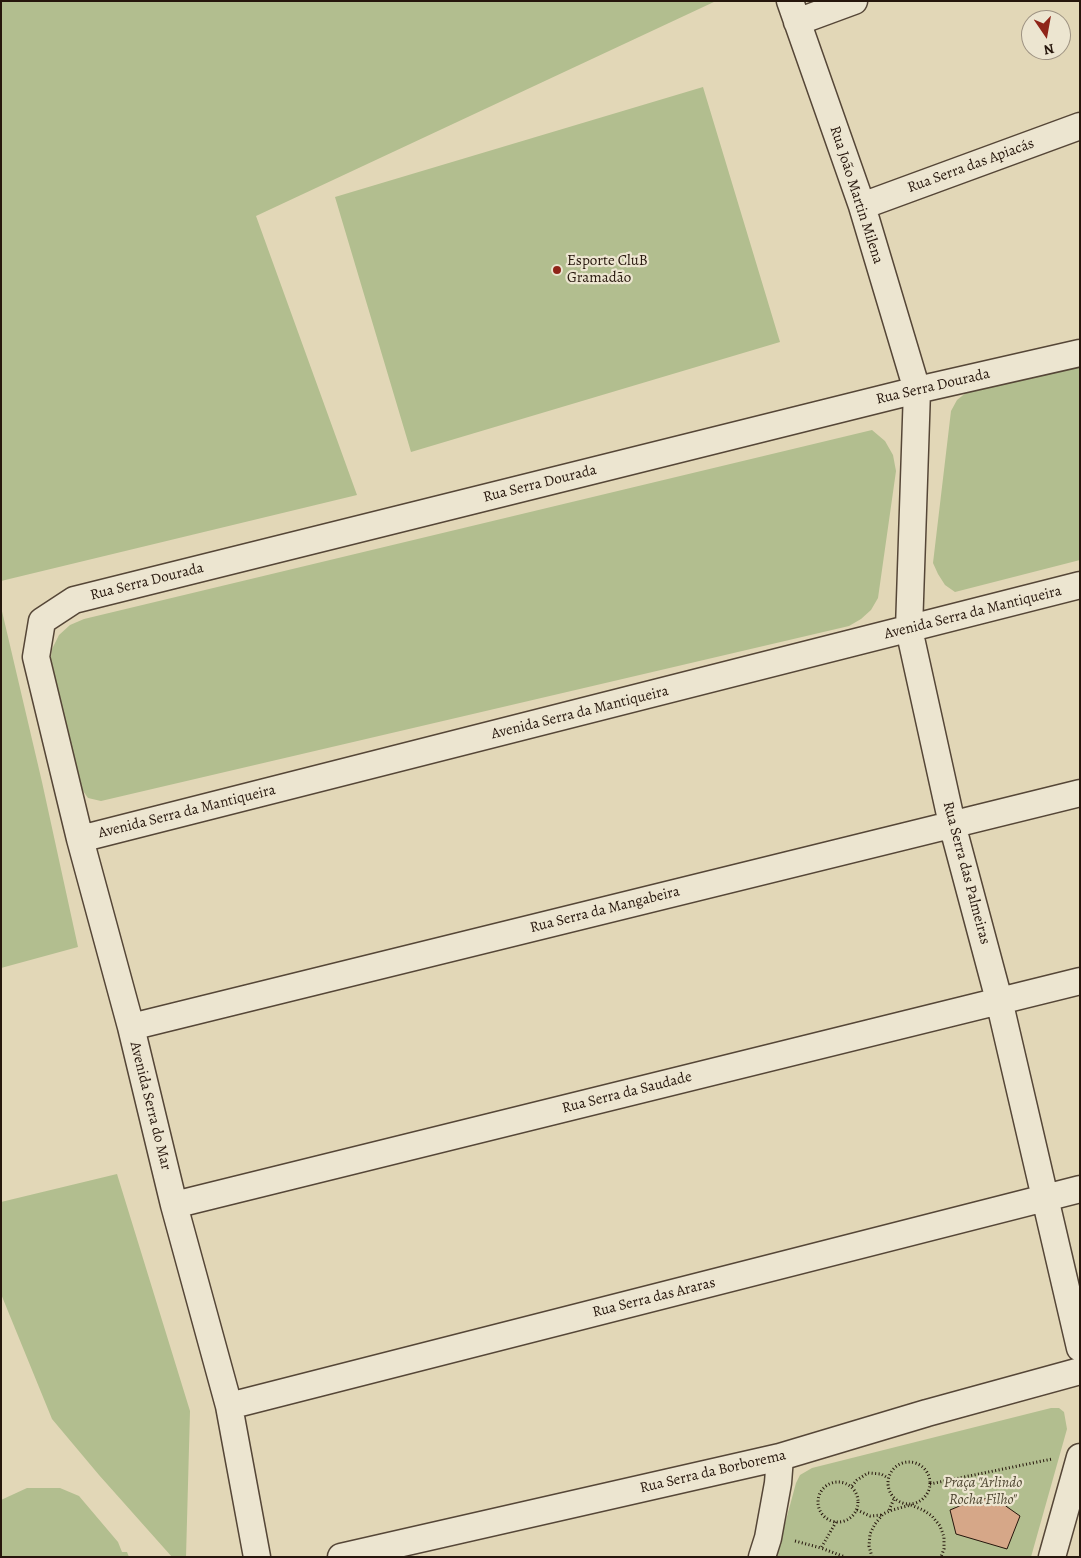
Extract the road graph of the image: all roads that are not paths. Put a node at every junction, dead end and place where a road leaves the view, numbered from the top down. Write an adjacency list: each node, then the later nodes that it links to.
1 (854, 1): 2 (street)
2 (794, 11): 4 (street, Rua João Martin Milena)
3 (1080, 126): 4 (street, Rua Serra das Apiacás)
4 (862, 206): 6 (street, Rua João Martin Milena)
5 (1080, 353): 6 (street, Rua Serra Dourada)
6 (917, 390): 8 (street, Rua Serra das Palmeiras); 9 (street, Rua Serra Dourada)
7 (1080, 585): 8 (street, Avenida Serra da Mantiqueira)
8 (909, 629): 11 (street, Rua Serra das Palmeiras); 12 (street, Avenida Serra da Mantiqueira)
9 (36, 657): 12 (street, Avenida Serra do Mar)
10 (1080, 794): 11 (street, Rua Serra da Mangabeira)
11 (952, 824): 14 (street, Rua Serra das Palmeiras); 15 (street, Rua Serra da Mangabeira)
12 (80, 839): 15 (street, Avenida Serra do Mar)
13 (1080, 981): 14 (street, Rua Serra da Saudade)
14 (999, 1000): 17 (street, Rua Serra das Palmeiras); 18 (street, Rua Serra da Saudade)
15 (131, 1027): 18 (street, Avenida Serra do Mar)
16 (1080, 1189): 17 (street, Rua Serra das Araras)
17 (1045, 1198): 19 (street, Rua Serra das Palmeiras); 21 (street, Rua Serra das Araras)
18 (174, 1205): 21 (street, Avenida Serra do Mar)
19 (1080, 1348)
20 (1080, 1371): 23 (street, Rua Serra da Borborema)
21 (229, 1406): 24 (street, Avenida Serra do Mar)
22 (1070, 1457): 27 (street)
23 (780, 1458): 25 (street, Rua Serra da Borborema); 26 (street)
24 (257, 1557)
25 (341, 1557)
26 (762, 1557)
27 (1052, 1557)

